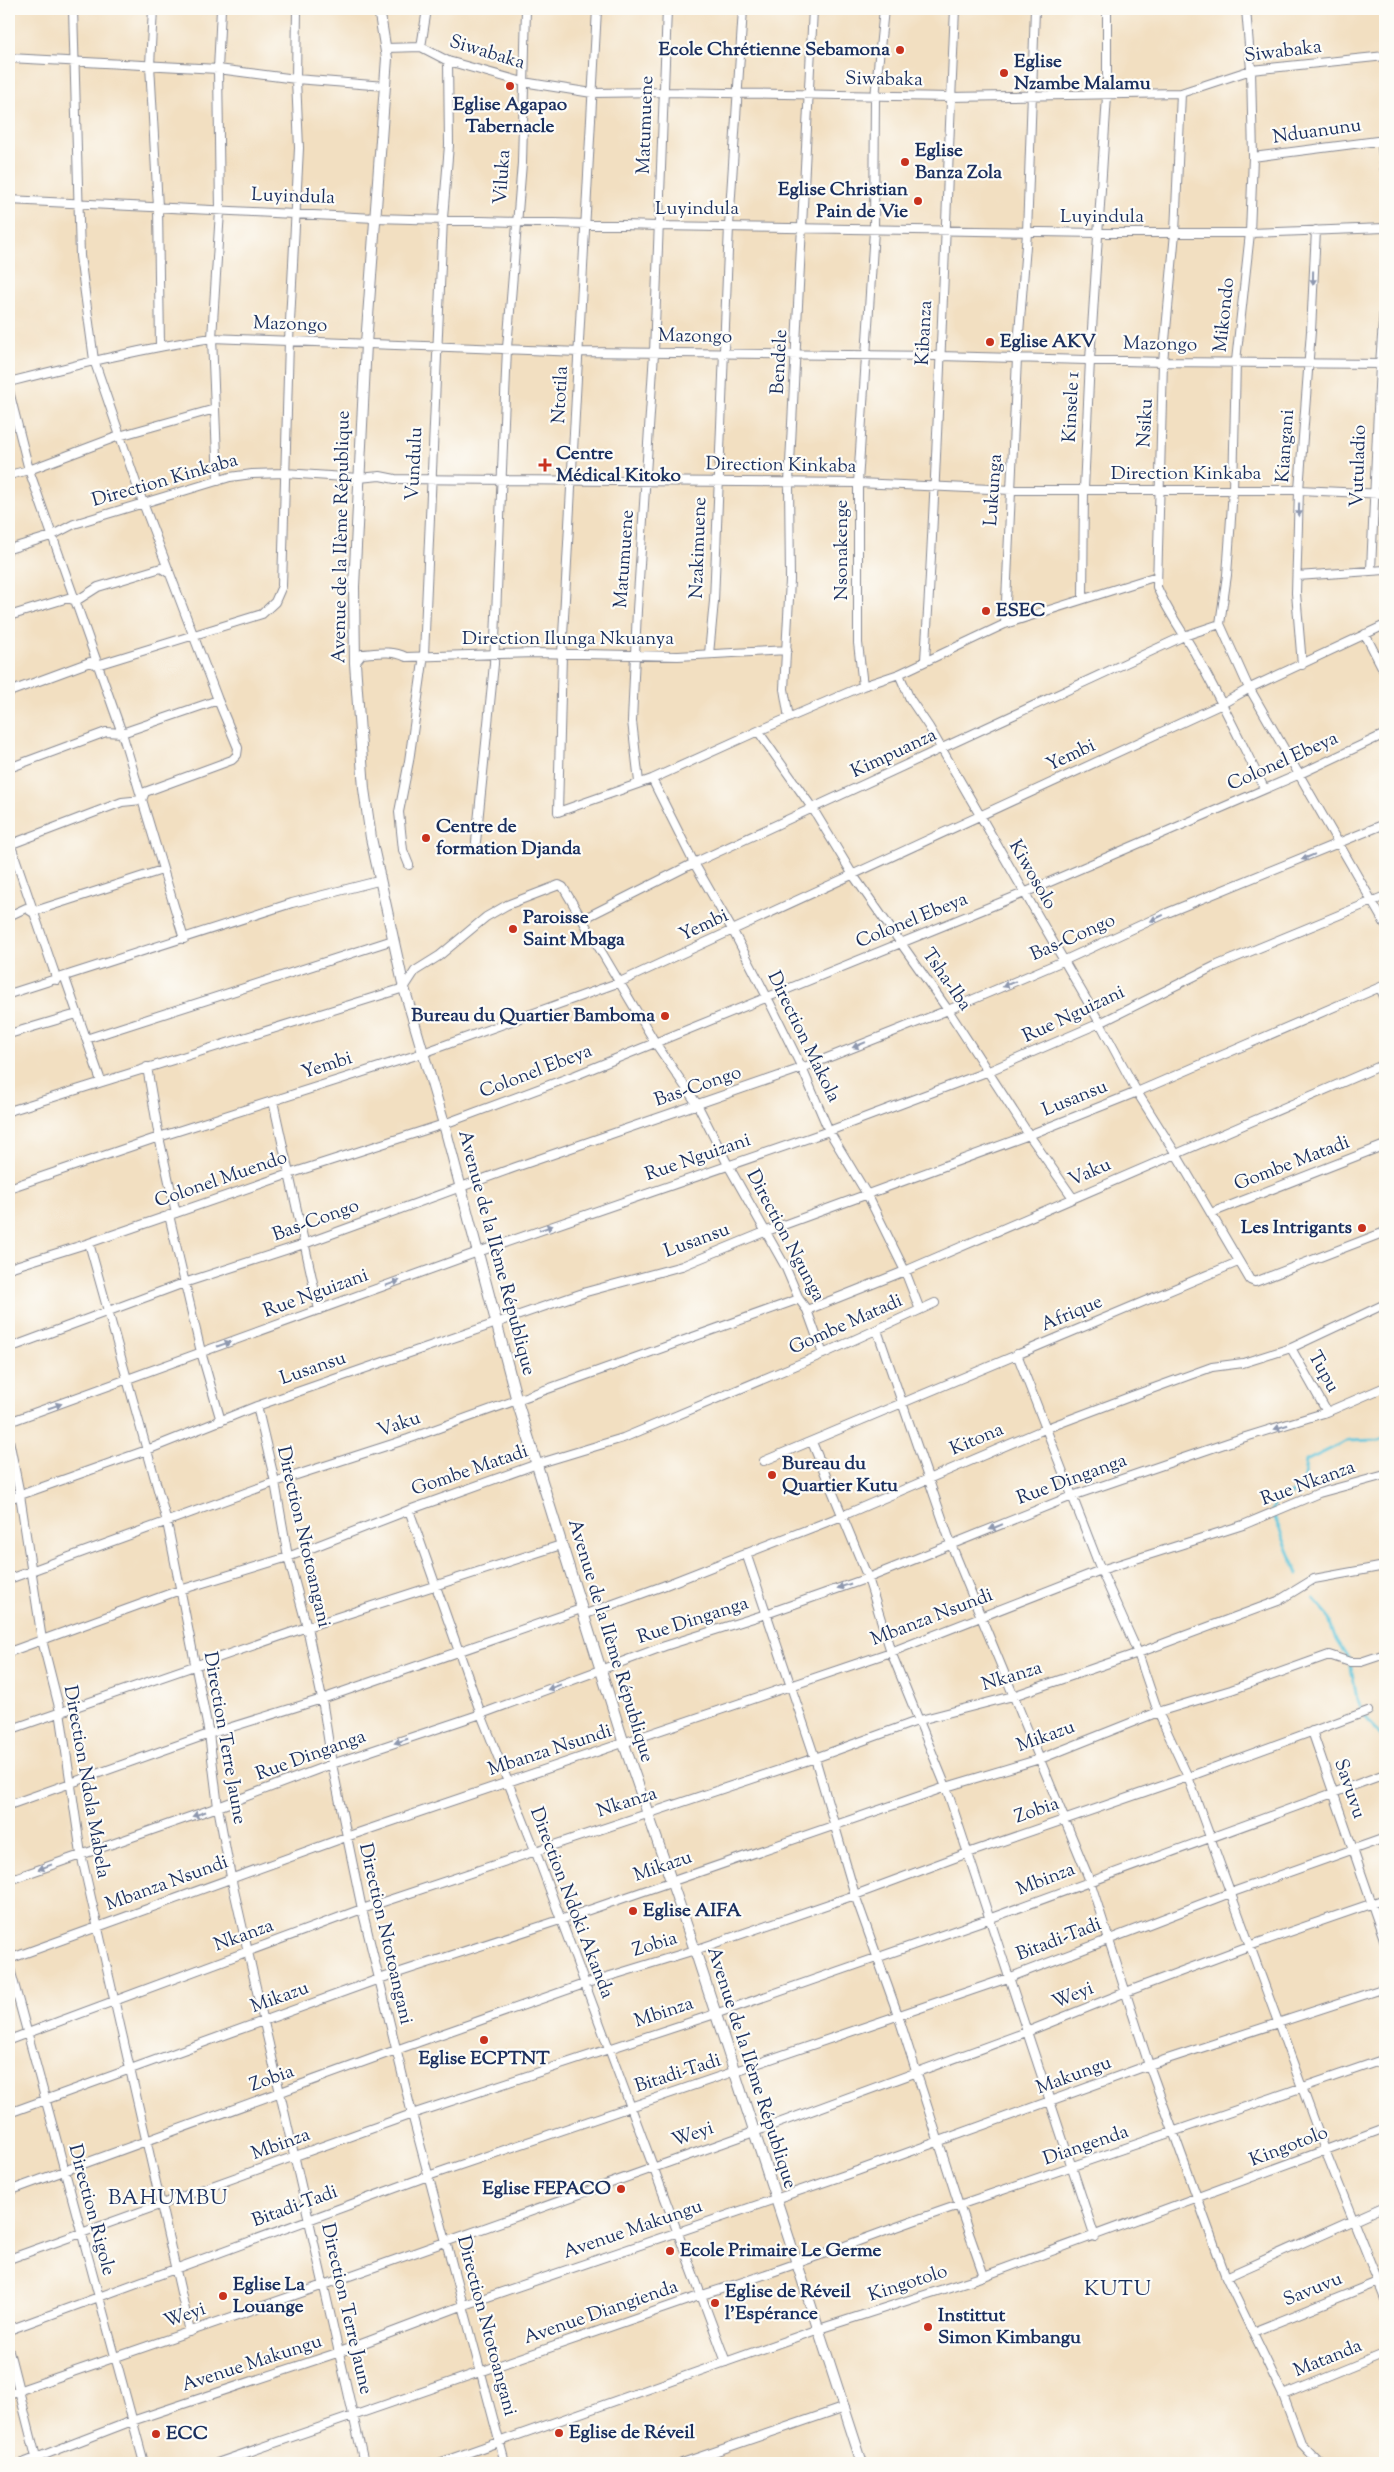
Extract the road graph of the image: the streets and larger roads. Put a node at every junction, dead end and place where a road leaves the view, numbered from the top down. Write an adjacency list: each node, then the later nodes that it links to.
1 (73, 9): 22 (street)
2 (153, 9): 23 (street)
3 (221, 9): 24 (street)
4 (297, 9): 26 (street)
5 (379, 9): 18 (street, Avenue de la IIème République)
6 (427, 9): 17 (street)
7 (526, 9): 27 (street, Viluka)
8 (597, 9): 30 (street, Ntotila)
9 (667, 9): 29 (street, Matumuene)
10 (743, 9): 31 (street, Nzakimuene)
11 (813, 9): 33 (street, Bendele)
12 (884, 9): 34 (street, Nsonakenge)
13 (955, 9): 37 (street, Kibanza)
14 (1035, 9): 36 (street, Lukunga)
15 (1107, 9): 35 (street, Kinsele 1)
16 (1246, 9): 25 (street, Mikondo)
17 (421, 47): 18 (street, Siwabaka); 21 (street, Siwabaka)
18 (386, 48): 28 (street, Avenue de la IIème République)
19 (1385, 56): 25 (street, Siwabaka)
20 (9, 58): 22 (street)
21 (448, 61): 27 (street, Siwabaka); 47 (street, Vundulu)
22 (75, 62): 23 (street); 42 (street)
23 (150, 65): 24 (street); 43 (street)
24 (218, 69): 26 (street); 44 (street)
25 (1251, 70): 32 (street, Siwabaka); 39 (street, Mikondo)
26 (296, 79): 28 (street); 45 (street)
27 (523, 82): 30 (street, Siwabaka); 48 (street, Viluka)
28 (385, 86): 46 (street, Avenue de la IIème République)
29 (663, 92): 30 (street, Siwabaka); 31 (street, Siwabaka); 50 (street, Matumuene)
30 (592, 93): 49 (street, Ntotila)
31 (738, 93): 33 (street, Siwabaka); 51 (street, Nzakimuene)
32 (1181, 93): 35 (street, Siwabaka); 59 (street, Nsiku)
33 (807, 95): 34 (street, Siwabaka); 52 (street, Bendele)
34 (875, 96): 37 (street, Siwabaka); 54 (street, Nsonakenge)
35 (1107, 96): 36 (street, Siwabaka); 58 (street, Kinsele 1)
36 (1032, 97): 37 (street, Siwabaka); 57 (street, Lukunga)
37 (951, 98): 56 (street, Kibanza)
38 (1383, 140): 39 (street, Nduanunu); 40 (street)
39 (1253, 157): 60 (street, Mikondo)
40 (1385, 172)
41 (9, 200): 42 (street, Luyindula)
42 (78, 203): 43 (street, Luyindula); 75 (street)
43 (158, 207): 44 (street, Luyindula); 65 (street)
44 (220, 211): 45 (street, Luyindula); 62 (street)
45 (296, 213): 46 (street, Luyindula); 63 (street)
46 (375, 218): 47 (street, Luyindula); 64 (street, Avenue de la IIème République)
47 (443, 218): 48 (street, Luyindula); 66 (street, Vundulu)
48 (516, 221): 49 (street, Luyindula); 67 (street, Viluka)
49 (587, 222): 50 (street, Luyindula); 68 (street, Ntotila)
50 (658, 226): 51 (street, Luyindula); 69 (street, Matumuene)
51 (729, 226): 52 (street, Luyindula); 70 (street, Nzakimuene)
52 (802, 227): 54 (street, Luyindula); 71 (street, Bendele)
53 (1385, 228): 55 (street, Luyindula)
54 (874, 230): 56 (street, Luyindula); 72 (street, Nsonakenge)
55 (1316, 230): 60 (street, Luyindula); 79 (street, Kiangani, one-way to 79)
56 (947, 231): 57 (street, Luyindula); 73 (street, Kibanza)
57 (1027, 232): 58 (street, Luyindula); 74 (street, Lukunga)
58 (1099, 233): 59 (street, Luyindula); 76 (street, Kinsele 1)
59 (1175, 233): 60 (street, Luyindula); 78 (street, Nsiku)
60 (1250, 233): 77 (street, Mikondo)
61 (1385, 295): 80 (street, Vutuladio)
62 (212, 338): 63 (street, Mazongo); 65 (street, Mazongo); 83 (street)
63 (289, 341): 64 (street, Mazongo); 86 (street)
64 (366, 344): 66 (street, Mazongo); 88 (street, Avenue de la IIème République)
65 (160, 346): 75 (street, Mazongo)
66 (438, 347): 67 (street, Mazongo); 89 (street, Vundulu)
67 (507, 348): 68 (street, Mazongo); 90 (street, Viluka)
68 (579, 352): 69 (street, Mazongo); 91 (street, Ntotila)
69 (654, 353): 70 (street, Mazongo); 93 (street, Matumuene)
70 (724, 354): 71 (street, Mazongo); 94 (street, Nzakimuene)
71 (797, 355): 72 (street, Mazongo); 95 (street, Bendele)
72 (867, 355): 73 (street, Mazongo); 96 (street, Nsonakenge)
73 (940, 356): 74 (street, Mazongo); 97 (street, Kibanza)
74 (1017, 358): 76 (street, Mazongo); 99 (street, Lukunga)
75 (94, 360): 81 (street, Mazongo); 84 (street)
76 (1090, 360): 78 (street, Mazongo); 98 (street, Kinsele 1)
77 (1236, 361): 78 (street, Mazongo); 79 (street, Mazongo); 100 (street, Mikondo)
78 (1164, 362): 102 (street, Nsiku)
79 (1308, 363): 80 (street, Mazongo); 101 (street, Kiangani)
80 (1382, 364): 103 (street, Vutuladio)
81 (9, 382)
82 (9, 391): 85 (street)
83 (215, 409): 84 (street); 92 (street)
84 (119, 436): 85 (street); 105 (street)
85 (29, 470): 87 (street); 106 (street)
86 (285, 473): 88 (street, Direction Kinkaba); 92 (street, Direction Kinkaba); 120 (street)
87 (9, 475)
88 (359, 478): 89 (street, Direction Kinkaba); 129 (street, Avenue de la IIème République)
89 (431, 480): 90 (street, Direction Kinkaba); 126 (street, Vundulu)
90 (501, 480): 91 (street, Direction Kinkaba); 123 (street, Viluka)
91 (573, 480): 93 (street, Direction Kinkaba); 124 (street, Ntotila)
92 (218, 481): 105 (street, Direction Kinkaba)
93 (647, 481): 94 (street, Direction Kinkaba); 127 (street, Matumuene)
94 (718, 482): 95 (street, Direction Kinkaba); 125 (street, Nzakimuene)
95 (789, 482): 96 (street, Direction Kinkaba); 122 (street, Bendele)
96 (858, 483): 97 (street, Direction Kinkaba); 134 (street, Nsonakenge)
97 (936, 487): 99 (street, Direction Kinkaba); 128 (street, Kibanza)
98 (1084, 489): 99 (street, Direction Kinkaba); 102 (street, Direction Kinkaba); 113 (street, Kinsele 1)
99 (1012, 490): 116 (street, Lukunga)
100 (1233, 490): 101 (street, Direction Kinkaba); 102 (street, Direction Kinkaba); 117 (street, Mikondo)
101 (1299, 490): 103 (street, Direction Kinkaba); 112 (street, Kiangani, one-way to 112)
102 (1159, 491): 111 (street, Nsiku)
103 (1374, 494): 104 (street, Direction Kinkaba); 108 (street, Vutuladio)
104 (1385, 494)
105 (143, 503): 106 (street, Direction Kinkaba); 110 (street)
106 (51, 536): 107 (street, Direction Kinkaba); 114 (street)
107 (9, 549)
108 (1372, 570): 109 (street); 112 (street)
109 (1385, 570)
110 (170, 574): 114 (street); 120 (street)
111 (1156, 576): 113 (street); 121 (street, Nsiku)
112 (1297, 576): 131 (street, Kiangani)
113 (1083, 598): 116 (street)
114 (76, 602): 115 (street); 130 (street)
115 (9, 616)
116 (1005, 624): 128 (street)
117 (1220, 624): 121 (street, Kimpuanza); 135 (street)
118 (1385, 625): 119 (street, Yembi)
119 (1365, 634): 131 (street, Yembi); 132 (street)
120 (193, 635): 130 (street); 137 (street)
121 (1184, 636): 138 (street, Nsiku); 143 (street, Kimpuanza)
122 (787, 650): 125 (street, Direction Ilunga Nkuanya); 139 (street, Bendele)
123 (494, 653): 124 (street, Direction Ilunga Nkuanya); 126 (street, Direction Ilunga Nkuanya); 154 (street, Viluka)
124 (562, 654): 127 (street, Direction Ilunga Nkuanya); 147 (street, Ntotila)
125 (709, 654): 127 (street, Direction Ilunga Nkuanya)
126 (424, 655): 129 (street, Direction Ilunga Nkuanya); 157 (street, Vundulu)
127 (635, 655): 147 (street, Matumuene)
128 (926, 660): 133 (street)
129 (356, 663): 160 (street, Avenue de la IIème République)
130 (97, 665): 136 (street); 141 (street)
131 (1302, 665): 135 (street, Yembi)
132 (1385, 673)
133 (899, 674): 134 (street); 143 (street, Kiwosolo)
134 (863, 686): 139 (street)
135 (1250, 688): 138 (street, Yembi); 145 (street)
136 (9, 692)
137 (218, 700): 141 (street); 149 (street)
138 (1222, 704): 148 (street, Nsiku); 151 (street, Yembi)
139 (789, 718): 140 (street)
140 (758, 731): 146 (street); 150 (street, Tsha-Iba)
141 (122, 733): 144 (street); 149 (street)
142 (1385, 734): 145 (street, Colonel Ebeya)
143 (942, 750): 150 (street, Kimpuanza); 151 (street, Kiwosolo)
144 (9, 768)
145 (1300, 774): 148 (street, Colonel Ebeya); 155 (street)
146 (652, 779): 147 (street); 156 (street, Direction Makola)
147 (639, 782)
148 (1264, 788): 161 (street, Colonel Ebeya)
149 (142, 800): 153 (street); 158 (street)
150 (813, 809): 156 (street, Kimpuanza); 159 (street, Tsha-Iba)
151 (979, 816): 159 (street, Yembi); 161 (street, Kiwosolo)
152 (1385, 824): 155 (street, Bas-Congo)
153 (9, 842): 164 (street)
154 (476, 842)
155 (1339, 844): 163 (street); 172 (street, Bas-Congo, one-way to 172)
156 (694, 863): 166 (street, Kimpuanza); 168 (street, Direction Makola)
157 (409, 865)
158 (162, 870): 164 (street); 169 (street)
159 (853, 874): 168 (street, Yembi); 171 (street, Tsha-Iba)
160 (379, 877): 169 (street); 170 (street, Avenue de la IIème République)
161 (1024, 893): 171 (street, Colonel Ebeya); 172 (street, Kiwosolo)
162 (1385, 896): 163 (street, Rue Nguizani)
163 (1373, 901): 167 (street); 182 (street, Rue Nguizani)
164 (32, 912): 165 (street); 173 (street)
165 (9, 916)
166 (583, 919): 174 (street, Direction Ngunga); 176 (street, Direction Ngunga)
167 (1385, 924)
168 (733, 931): 174 (street, Yembi); 178 (street, Direction Makola)
169 (184, 939): 173 (street)
170 (394, 940): 176 (street, Avenue de la IIème République); 184 (street)
171 (900, 942): 178 (street, Colonel Ebeya); 180 (street, Tsha-Iba)
172 (1063, 961): 180 (street, Bas-Congo, one-way to 180); 182 (street, Kiwosolo)
173 (61, 979): 177 (street); 181 (street)
174 (620, 982): 185 (street, Direction Ngunga); 186 (street, Yembi)
175 (1383, 986): 179 (street); 192 (street, Lusansu)
176 (404, 988): 186 (street, Avenue de la IIème République); 188 (street)
177 (9, 994)
178 (767, 997): 185 (street, Colonel Ebeya); 189 (street, Direction Makola)
179 (1385, 998)
180 (948, 1010): 189 (street, Bas-Congo, one-way to 189); 190 (street, Tsha-Iba)
181 (77, 1014): 183 (street); 184 (street)
182 (1100, 1023): 190 (street, Rue Nguizani); 192 (street, Kiwosolo)
183 (9, 1034)
184 (86, 1039): 191 (street)
185 (656, 1044): 194 (street, Direction Ngunga); 196 (street, Colonel Ebeya)
186 (423, 1053): 193 (street, Yembi); 196 (street, Avenue de la IIème République)
187 (1385, 1064): 201 (street, Vaku)
188 (147, 1067): 191 (street); 199 (street)
189 (802, 1068): 194 (street, Bas-Congo); 197 (street, Direction Makola)
190 (989, 1071): 197 (street, Rue Nguizani); 198 (street, Tsha-Iba)
191 (101, 1081): 195 (street)
192 (1137, 1092): 198 (street, Lusansu); 201 (street, Kiwosolo)
193 (273, 1101): 199 (street, Yembi); 203 (street)
194 (697, 1104): 202 (street, Direction Ngunga); 204 (street, Bas-Congo)
195 (9, 1111)
196 (444, 1124): 203 (street, Colonel Muendo); 204 (street, Avenue de la IIème République)
197 (829, 1131): 202 (street, Rue Nguizani); 206 (street, Direction Makola)
198 (1029, 1135): 206 (street, Lusansu); 207 (street, Tsha-Iba)
199 (159, 1137): 205 (street, Yembi); 209 (street)
200 (1385, 1145): 208 (street, Gombe Matadi)
201 (1176, 1154): 207 (street, Vaku); 208 (street, Kiwosolo)
202 (728, 1165): 210 (street, Direction Ngunga); 214 (street, Rue Nguizani, one-way to 202)
203 (289, 1174): 209 (street, Colonel Muendo); 213 (street)
204 (460, 1187): 213 (street, Bas-Congo); 214 (street, Avenue de la IIème République)
205 (9, 1188)
206 (868, 1196): 210 (street, Lusansu); 217 (street, Direction Makola)
207 (1074, 1198): 217 (street, Vaku)
208 (1211, 1213): 215 (street, Kiwosolo)
209 (173, 1214): 212 (street, Colonel Muendo); 218 (street)
210 (767, 1232): 219 (street, Direction Ngunga); 226 (street, Lusansu)
211 (1385, 1232): 215 (street)
212 (89, 1243): 216 (street, Colonel Muendo); 225 (street, Direction Terre Jaune)
213 (304, 1244): 218 (street, Bas-Congo); 222 (street)
214 (478, 1252): 222 (street, Rue Nguizani, one-way to 214); 226 (street, Avenue de la IIème République)
215 (1238, 1262): 232 (street, Afrique)
216 (9, 1268)
217 (905, 1271): 223 (street, Vaku); 224 (street, Direction Makola)
218 (184, 1283): 225 (street, Bas-Congo); 230 (street)
219 (799, 1299): 223 (street, Direction Ngunga); 235 (street, Vaku)
220 (935, 1303): 224 (street, Gombe Matadi)
221 (1385, 1304): 229 (street, Kitona)
222 (319, 1310): 230 (street, Rue Nguizani, one-way to 222)
223 (807, 1310): 231 (street, Direction Ngunga)
224 (920, 1310): 227 (street, Gombe Matadi)
225 (107, 1313): 228 (street, Bas-Congo); 233 (street, Direction Terre Jaune)
226 (496, 1324): 235 (street, Avenue de la IIème République); 237 (street, Lusansu)
227 (877, 1330): 231 (street, Gombe Matadi); 236 (street)
228 (9, 1348)
229 (1291, 1348): 238 (street, Tupu); 241 (street, Kitona)
230 (201, 1352): 233 (street, Rue Nguizani); 239 (street)
231 (823, 1354): 246 (street, Gombe Matadi)
232 (1018, 1354): 236 (street, Afrique); 241 (street)
233 (126, 1380): 240 (street, Rue Nguizani, one-way to 233); 244 (street, Direction Terre Jaune)
234 (1385, 1387): 238 (street, Rue Dinganga)
235 (517, 1401): 246 (street, Avenue de la IIème République); 249 (street, Vaku)
236 (904, 1404): 243 (street, Afrique); 248 (street)
237 (257, 1406): 239 (street, Lusansu); 249 (street, Direction Ntotoangani)
238 (1328, 1412): 251 (street, Rue Dinganga, one-way to 251)
239 (221, 1421): 244 (street, Lusansu)
240 (9, 1422)
241 (1047, 1428): 248 (street, Kitona); 251 (street)
242 (9, 1440): 250 (street, Direction Ndola Mabela)
243 (812, 1442): 245 (street, Afrique); 254 (street)
244 (146, 1450): 250 (street, Lusansu); 255 (street, Direction Terre Jaune)
245 (764, 1461)
246 (537, 1464): 253 (street, Gombe Matadi); 258 (street, Avenue de la IIème République)
247 (1385, 1475): 256 (street, Rue Nkanza)
248 (928, 1477): 254 (street, Kitona); 257 (street)
249 (275, 1482): 255 (street, Vaku); 260 (street, Direction Ntotoangani)
250 (20, 1495): 252 (street, Lusansu); 262 (street, Direction Ndola Mabela)
251 (1072, 1496): 257 (street, Rue Dinganga, one-way to 257); 263 (street)
252 (9, 1499)
253 (408, 1510): 260 (street, Gombe Matadi); 266 (street, Direction Ndoki Akanda)
254 (842, 1516): 259 (street, Kitona); 264 (street)
255 (167, 1522): 262 (street, Vaku); 267 (street, Direction Terre Jaune)
256 (1243, 1525): 263 (street, Mbanza Nsundi)
257 (951, 1544): 264 (street, Rue Dinganga); 270 (street)
258 (561, 1545): 266 (street); 268 (street, Avenue de la IIème République)
259 (746, 1553): 268 (street, Kitona); 269 (street)
260 (288, 1557): 267 (street, Gombe Matadi); 271 (street, Direction Ntotoangani)
261 (1385, 1566): 276 (street, Nkanza)
262 (32, 1570): 265 (street, Vaku); 272 (street, Direction Ndola Mabela)
263 (1101, 1570): 270 (street, Mbanza Nsundi); 276 (street)
264 (868, 1578): 269 (street, Rue Dinganga, one-way to 269); 275 (street)
265 (9, 1579)
266 (436, 1586): 271 (street); 273 (street, Direction Ndoki Akanda)
267 (180, 1590): 272 (street, Gombe Matadi); 278 (street, Direction Terre Jaune)
268 (582, 1612): 273 (street, Kitona); 279 (street, Avenue de la IIème République)
269 (766, 1614): 279 (street, Rue Dinganga); 280 (street)
270 (980, 1618): 275 (street, Mbanza Nsundi); 281 (street)
271 (307, 1627): 278 (street); 282 (street, Direction Ntotoangani)
272 (42, 1640): 274 (street, Gombe Matadi); 284 (street, Direction Ndola Mabela)
273 (459, 1650): 282 (street, Kitona); 286 (street, Direction Ndoki Akanda)
274 (9, 1652)
275 (891, 1652): 280 (street, Mbanza Nsundi); 287 (street)
276 (1138, 1653): 281 (street, Nkanza); 285 (street)
277 (1385, 1654): 285 (street, Mikazu)
278 (195, 1666): 284 (street); 290 (street, Direction Terre Jaune)
279 (600, 1670): 286 (street, Rue Dinganga, one-way to 286); 291 (street, Avenue de la IIème République)
280 (790, 1686): 291 (street, Mbanza Nsundi); 292 (street)
281 (1012, 1696): 287 (street, Nkanza); 293 (street)
282 (322, 1699): 290 (street, Kitona); 294 (street, Direction Ntotoangani)
283 (1368, 1710): 289 (street, Zobia)
284 (60, 1711): 288 (street); 298 (street, Direction Ndola Mabela)
285 (1158, 1712): 293 (street, Mikazu); 296 (street)
286 (481, 1714): 294 (street, Rue Dinganga, one-way to 294); 297 (street, Direction Ndoki Akanda)
287 (920, 1720): 292 (street, Nkanza); 299 (street)
288 (9, 1730)
289 (1312, 1731): 296 (street, Zobia); 300 (street, Savuvu)
290 (210, 1734): 298 (street, Kitona); 302 (street, Direction Terre Jaune)
291 (624, 1744): 297 (street, Mbanza Nsundi); 303 (street, Avenue de la IIème République)
292 (815, 1758): 303 (street, Nkanza); 305 (street)
293 (1040, 1759): 299 (street, Mikazu); 304 (street)
294 (332, 1764): 302 (street, Rue Dinganga); 306 (street, Direction Ntotoangani)
295 (1385, 1774): 300 (street, Mbinza)
296 (1188, 1777): 304 (street, Zobia); 307 (street)
297 (506, 1782): 306 (street, Mbanza Nsundi); 310 (street, Direction Ndoki Akanda)
298 (70, 1783): 301 (street, Kitona); 312 (street, Direction Ndola Mabela)
299 (946, 1787): 305 (street, Mikazu); 311 (street)
300 (1333, 1792): 307 (street, Mbinza); 309 (street, Savuvu)
301 (9, 1805)
302 (218, 1807): 312 (street, Rue Dinganga, one-way to 312); 313 (street, Direction Terre Jaune)
303 (647, 1814): 310 (street, Nkanza); 315 (street, Avenue de la IIème République)
304 (1064, 1819): 311 (street, Zobia); 316 (street)
305 (834, 1826): 315 (street, Mikazu); 318 (street)
306 (346, 1837): 313 (street, Mbanza Nsundi); 321 (street, Direction Ntotoangani)
307 (1209, 1838): 316 (street, Mbinza); 317 (street)
308 (1385, 1838): 309 (street, Bitadi-Tadi)
309 (1353, 1849): 317 (street, Bitadi-Tadi); 320 (street, Savuvu)
310 (535, 1850): 321 (street, Nkanza); 323 (street, Direction Ndoki Akanda)
311 (968, 1853): 318 (street, Zobia); 322 (street)
312 (81, 1854): 314 (street, Rue Dinganga, one-way to 314); 324 (street, Direction Ndola Mabela)
313 (232, 1877): 324 (street, Mbanza Nsundi); 329 (street, Direction Terre Jaune)
314 (9, 1880)
315 (672, 1882): 323 (street, Mikazu); 328 (street, Avenue de la IIème République)
316 (1090, 1882): 322 (street, Mbinza); 325 (street)
317 (1230, 1893): 325 (street, Bitadi-Tadi); 327 (street)
318 (855, 1895): 328 (street, Zobia); 330 (street)
319 (1385, 1899): 320 (street, Weyi)
320 (1373, 1903): 326 (street, Savuvu); 327 (street, Weyi)
321 (362, 1909): 329 (street, Nkanza); 334 (street, Direction Ntotoangani)
322 (991, 1918): 330 (street, Mbinza); 333 (street)
323 (560, 1920): 334 (street, Mikazu); 335 (street, Direction Ndoki Akanda)
324 (96, 1927): 331 (street, Mbanza Nsundi); 338 (street, Direction Ndola Mabela)
325 (1110, 1938): 333 (street, Bitadi-Tadi); 337 (street)
326 (1385, 1942)
327 (1249, 1946): 337 (street, Weyi); 342 (street)
328 (695, 1950): 335 (street, Zobia); 339 (street, Avenue de la IIème République)
329 (248, 1952): 338 (street, Nkanza); 341 (street, Direction Terre Jaune)
330 (877, 1958): 339 (street, Mbinza); 340 (street)
331 (9, 1959)
332 (9, 1965): 344 (street, Direction Rigole)
333 (1011, 1976): 340 (street, Bitadi-Tadi); 343 (street)
334 (379, 1979): 341 (street, Mikazu); 347 (street, Direction Ntotoangani)
335 (584, 1984): 346 (street, Direction Ndoki Akanda); 347 (street, Zobia)
336 (1385, 1988): 342 (street, Makungu)
337 (1126, 1992): 343 (street, Weyi); 349 (street)
338 (116, 2000): 344 (street, Nkanza); 350 (street, Direction Ndola Mabela)
339 (715, 2014): 346 (street, Mbinza); 352 (street, Avenue de la IIème République)
340 (898, 2015): 351 (street); 352 (street, Bitadi-Tadi)
341 (264, 2021): 350 (street, Mikazu); 354 (street, Direction Terre Jaune)
342 (1278, 2024): 349 (street, Makungu); 353 (street)
343 (1029, 2031): 351 (street, Weyi); 356 (street)
344 (27, 2032): 345 (street, Nkanza); 355 (street, Direction Rigole)
345 (9, 2040)
346 (609, 2048): 357 (street, Direction Ndoki Akanda); 359 (street, Mbinza)
347 (396, 2050): 354 (street, Zobia); 359 (street, Direction Ntotoangani)
348 (1385, 2059): 353 (street, Diangenda)
349 (1149, 2065): 356 (street, Makungu); 362 (street)
350 (129, 2071): 355 (street, Mikazu); 363 (street, Direction Ndola Mabela)
351 (916, 2072): 361 (street, Weyi); 364 (street)
352 (734, 2073): 357 (street, Bitadi-Tadi); 361 (street, Avenue de la IIème République)
353 (1302, 2088): 362 (street, Diangenda); 365 (street)
354 (281, 2093): 363 (street, Zobia); 366 (street, Direction Terre Jaune)
355 (44, 2100): 358 (street, Mikazu); 369 (street, Direction Rigole)
356 (1051, 2102): 364 (street, Makungu); 368 (street)
357 (631, 2106): 367 (street, Direction Ndoki Akanda); 370 (street, Bitadi-Tadi)
358 (9, 2114)
359 (412, 2114): 366 (street, Mbinza); 370 (street, Direction Ntotoangani)
360 (1385, 2128): 365 (street, Kingotolo)
361 (754, 2132): 367 (street, Weyi); 372 (street, Avenue de la IIème République)
362 (1174, 2133): 368 (street, Diangenda); 373 (street)
363 (145, 2140): 369 (street, Zobia); 374 (street, Direction Ndola Mabela)
364 (938, 2142): 372 (street, Makungu); 375 (street)
365 (1325, 2150): 373 (street, Kingotolo); 378 (street)
366 (297, 2157): 374 (street, Mbinza); 377 (street, Direction Terre Jaune)
367 (653, 2167): 379 (street, Direction Ndoki Akanda); 382 (street, Weyi)
368 (1072, 2168): 375 (street, Diangenda); 381 (street)
369 (63, 2171): 371 (street, Zobia); 380 (street, Direction Rigole)
370 (428, 2176): 377 (street, Bitadi-Tadi); 382 (street, Direction Ntotoangani)
371 (9, 2191)
372 (774, 2198): 379 (street, Avenue Makungu); 384 (street, Avenue de la IIème République)
373 (1197, 2199): 381 (street, Kingotolo); 387 (street)
374 (160, 2205): 380 (street, Mbinza); 385 (street, Direction Ndola Mabela)
375 (958, 2205): 384 (street, Diangenda); 386 (street)
376 (1385, 2206): 378 (street)
377 (309, 2219): 385 (street, Bitadi-Tadi); 389 (street, Direction Terre Jaune)
378 (1353, 2219): 387 (street); 388 (street)
379 (678, 2232): 390 (street, Direction Ndoki Akanda); 393 (street, Avenue Makungu)
380 (81, 2233): 383 (street, Mbinza); 391 (street, Direction Rigole)
381 (1095, 2236): 386 (street, Kingotolo)
382 (447, 2242): 389 (street, Weyi); 393 (street, Direction Ntotoangani)
383 (9, 2259)
384 (797, 2262): 390 (street, Avenue Diangienda); 395 (street, Avenue de la IIème République)
385 (174, 2268): 391 (street, Bitadi-Tadi); 396 (street, Direction Ndola Mabela)
386 (984, 2276): 395 (street, Kingotolo)
387 (1226, 2277): 397 (street)
388 (1382, 2280): 392 (street); 397 (street, Savuvu)
389 (324, 2285): 396 (street, Weyi); 399 (street, Direction Terre Jaune)
390 (702, 2295): 402 (street, Direction Ndoki Akanda); 403 (street, Avenue Diangienda)
391 (98, 2296): 394 (street, Bitadi-Tadi); 401 (street, Direction Rigole)
392 (1385, 2299)
393 (464, 2305): 399 (street, Avenue Makungu); 403 (street, Direction Ntotoangani)
394 (9, 2330)
395 (819, 2330): 402 (street, Kingotolo); 407 (street, Avenue de la IIème République)
396 (190, 2332): 401 (street, Weyi)
397 (1253, 2332): 406 (street)
398 (9, 2351): 404 (street)
399 (340, 2352): 408 (street, Direction Terre Jaune); 409 (street, Avenue Makungu)
400 (1385, 2353): 406 (street, Matanda)
401 (115, 2357): 404 (street, Weyi); 409 (street, Direction Rigole)
402 (726, 2362): 410 (street, Kingotolo)
403 (480, 2372): 408 (street, Avenue Diangienda); 410 (street, Direction Ntotoangani)
404 (20, 2390): 405 (street, Weyi); 411 (street)
405 (9, 2394)
406 (1283, 2395): 420 (street)
407 (845, 2407): 418 (street); 419 (street, Avenue de la IIème République)
408 (354, 2417): 414 (street, Avenue Diangienda); 415 (street, Direction Terre Jaune)
409 (132, 2421): 411 (street, Avenue Makungu); 413 (street, Direction Rigole)
410 (499, 2442): 416 (street, Kingotolo); 417 (street, Direction Ntotoangani)
411 (37, 2461): 412 (street, Avenue Makungu)
412 (22, 2463)
413 (144, 2463)
414 (217, 2463)
415 (364, 2463)
416 (439, 2463)
417 (505, 2463)
418 (682, 2463)
419 (862, 2463)
420 (1320, 2463)

